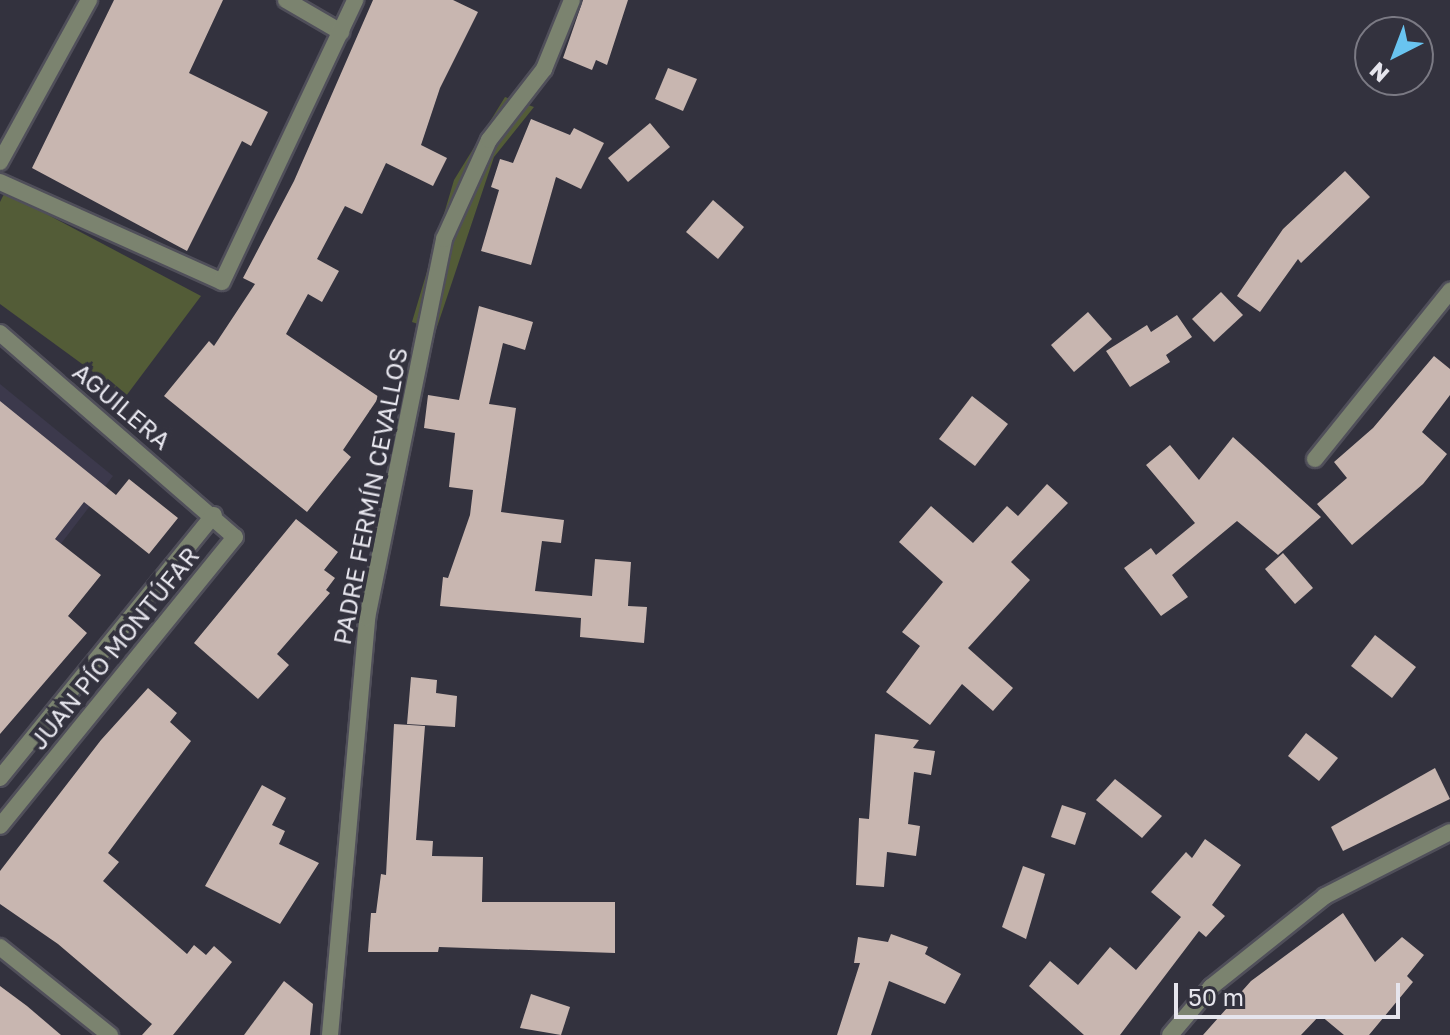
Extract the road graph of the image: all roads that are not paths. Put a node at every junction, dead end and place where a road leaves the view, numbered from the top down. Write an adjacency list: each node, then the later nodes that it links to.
1 (89, 0): 6 (street)
2 (286, 0): 5 (street)
3 (355, 0): 5 (street)
4 (572, 0): 18 (street, PADRE FERMÍN CEVALLOS)
5 (341, 32): 7 (street)
6 (0, 162)
7 (0, 182)
8 (1450, 291): 10 (street)
9 (0, 333): 11 (street, AGUILERA)
10 (1315, 459)
11 (214, 515): 12 (street, AGUILERA); 13 (street, JUAN PÍO MONTÚFAR)
12 (235, 537): 14 (street, JUAN PÍO MONTÚFAR)
13 (0, 778)
14 (0, 826)
15 (1450, 832): 19 (street)
16 (0, 947): 17 (street)
17 (110, 1035)
18 (330, 1035)
19 (1170, 1035)

